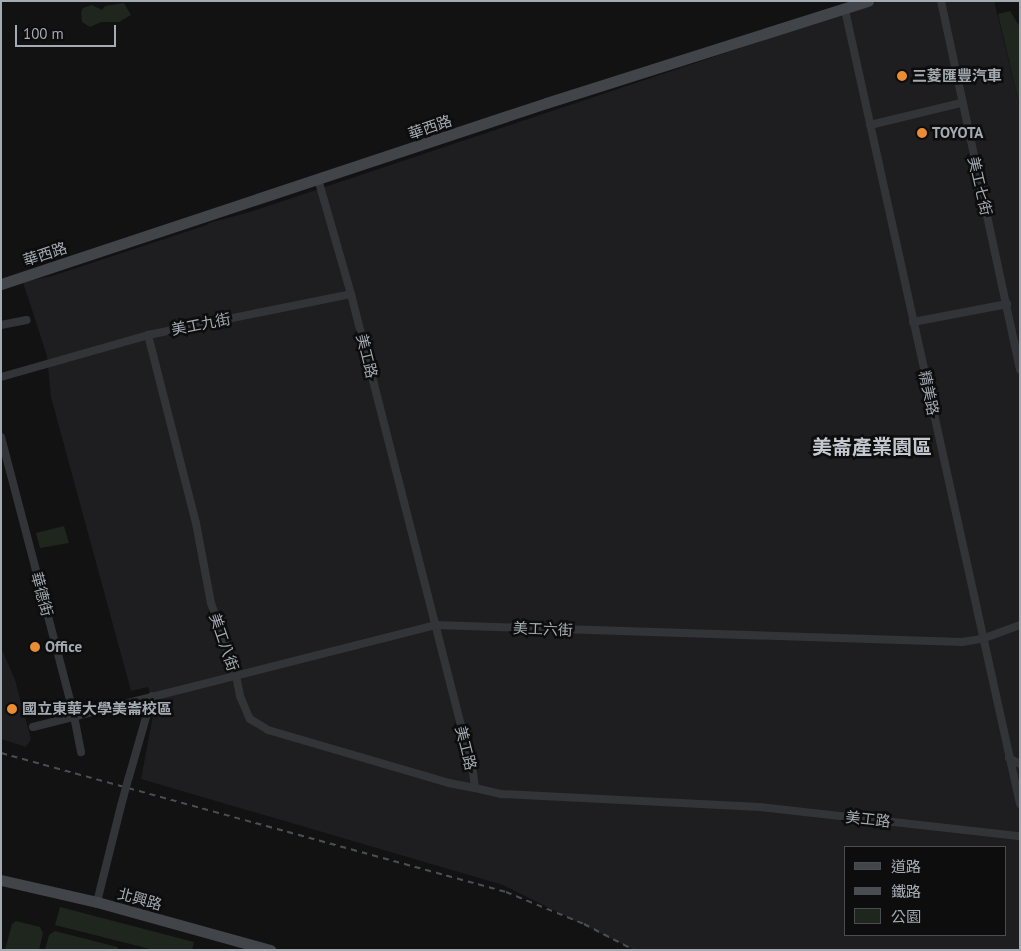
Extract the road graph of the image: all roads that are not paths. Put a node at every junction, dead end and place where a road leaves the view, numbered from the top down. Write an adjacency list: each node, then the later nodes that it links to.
1 (868, 1): 3 (street, 華西路)
2 (941, 1): 4 (street, 美工七街)
3 (845, 10): 5 (street, 精美路); 6 (street, 華西路)
4 (961, 103): 5 (street); 9 (street, 美工七街)
5 (870, 125): 11 (street, 精美路)
6 (318, 180): 7 (street, 華西路); 8 (street, 美工路)
7 (1, 284)
8 (351, 294): 13 (street, 美工九街); 18 (street, 美工路)
9 (1007, 304): 11 (street); 14 (street, 美工七街)
10 (28, 320): 12 (street)
11 (913, 322): 19 (street, 精美路)
12 (1, 326)
13 (148, 334): 15 (street, 美工九街); 20 (street, 美工八街)
14 (1020, 370)
15 (1, 377)
16 (1, 437): 22 (street, 華德街)
17 (1020, 625): 19 (street, 美工六街)
18 (435, 626): 19 (street, 美工六街); 20 (street, 美工六街); 27 (street, 美工路)
19 (982, 639): 25 (street, 精美路)
20 (236, 675): 21 (street, 美工六街); 27 (street, 美工八街)
21 (152, 696): 22 (street, 美工六街); 31 (street, bridge)
22 (74, 716): 23 (street, 美工六街); 24 (street, 華德街)
23 (33, 727)
24 (81, 752)
25 (1009, 758): 26 (street); 28 (street, 精美路)
26 (1020, 764)
27 (475, 788): 29 (street, 美工路)
28 (1020, 804)
29 (1020, 836)
30 (1, 880): 31 (street, 北興路)
31 (96, 902): 32 (street, 北興路)
32 (270, 950)

